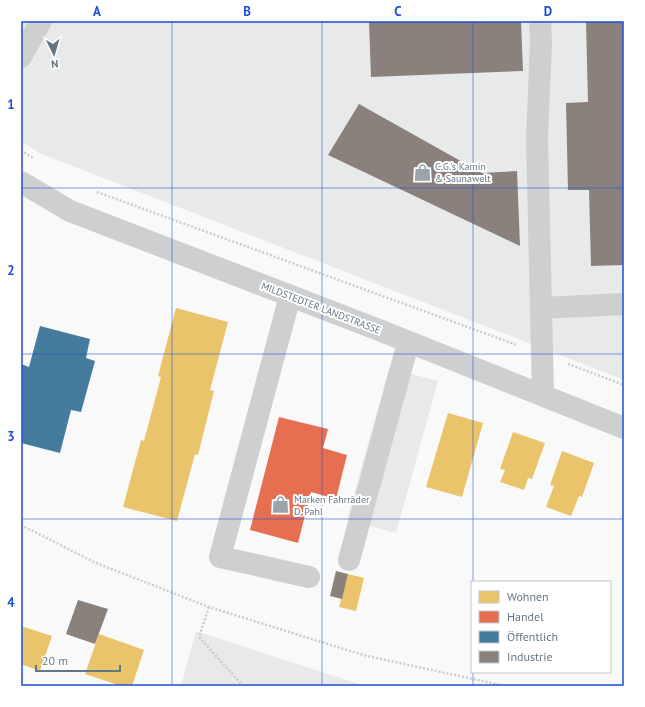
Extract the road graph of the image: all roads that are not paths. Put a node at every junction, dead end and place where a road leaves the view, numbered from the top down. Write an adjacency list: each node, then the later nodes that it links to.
1 (41, 21): 3 (street)
2 (540, 21): 7 (street)
3 (21, 57)
4 (21, 182): 5 (street, MILDSTEDTER LANDSTRASSE)
5 (290, 296): 8 (street, MILDSTEDTER LANDSTRASSE); 12 (street)
6 (624, 304): 7 (street)
7 (541, 308): 9 (street)
8 (408, 343): 9 (street, MILDSTEDTER LANDSTRASSE); 11 (street)
9 (543, 395): 10 (street, MILDSTEDTER LANDSTRASSE)
10 (624, 428)
11 (349, 560)
12 (308, 577)

